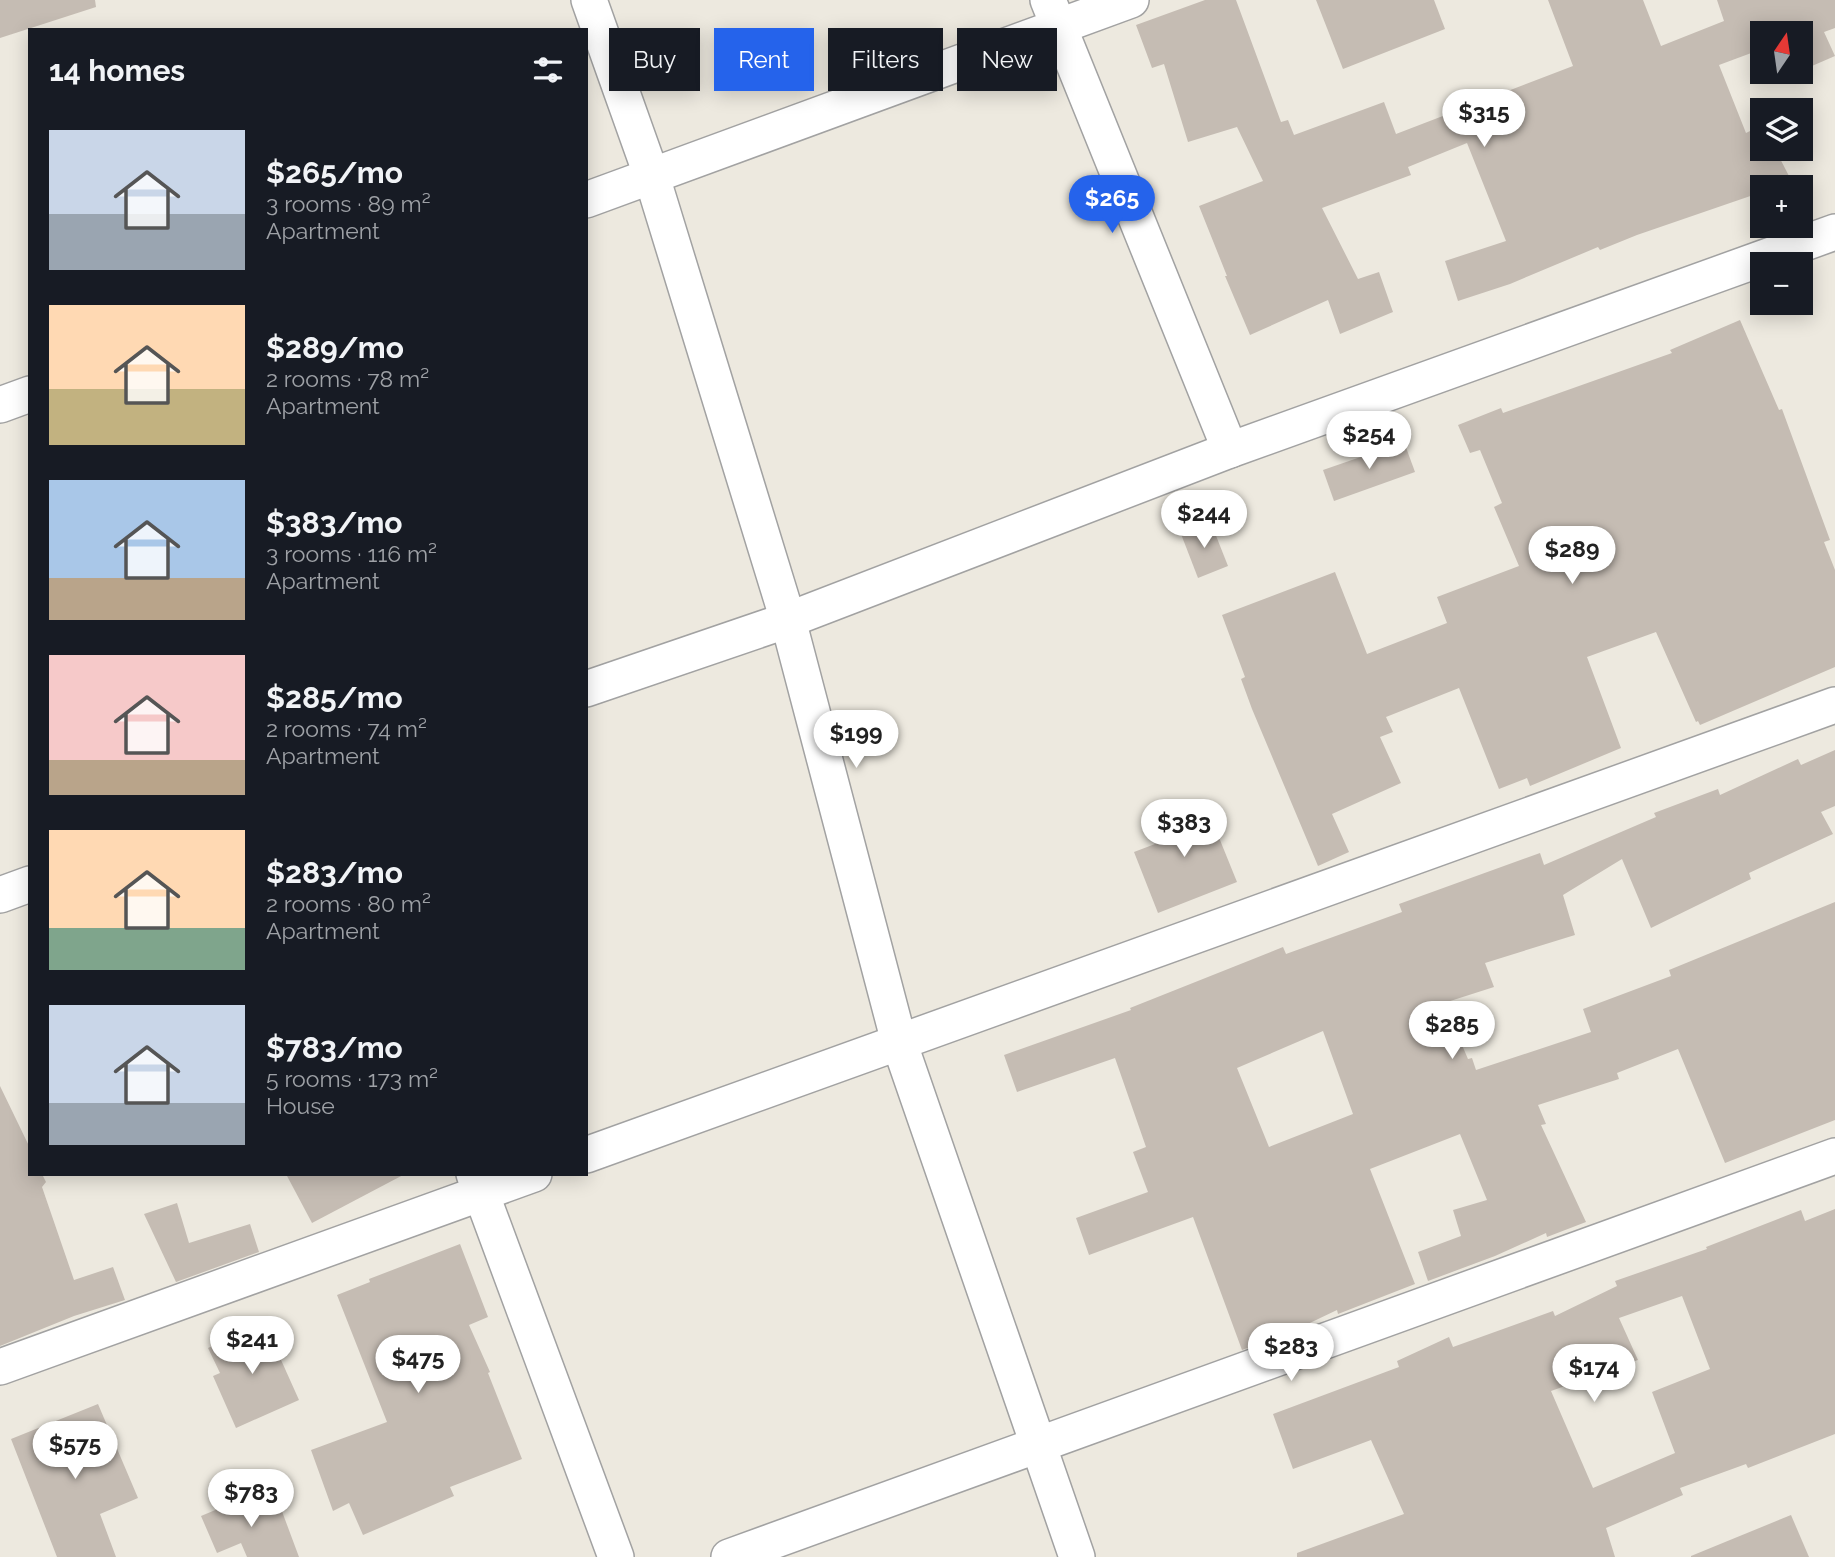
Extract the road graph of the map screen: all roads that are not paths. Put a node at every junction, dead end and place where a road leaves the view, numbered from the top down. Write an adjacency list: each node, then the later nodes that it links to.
1 (589, 0): 4 (street)
2 (1131, 0): 3 (street)
3 (1053, 14): 4 (street); 9 (street)
4 (652, 177): 5 (street); 10 (street)
5 (588, 199)
6 (1835, 232): 9 (street)
7 (28, 395): 8 (street)
8 (0, 405)
9 (1230, 450): 10 (street)
10 (788, 620): 11 (street); 15 (street)
11 (588, 688)
12 (1835, 705): 15 (street)
13 (28, 885): 14 (street)
14 (0, 895)
15 (899, 1042): 16 (street); 21 (street)
16 (588, 1155)
17 (1835, 1156): 21 (street)
18 (523, 1176): 19 (street)
19 (477, 1184): 20 (street); 22 (street)
20 (0, 1367)
21 (1038, 1445): 23 (street); 24 (street)
22 (616, 1557)
23 (729, 1557)
24 (1077, 1557)

